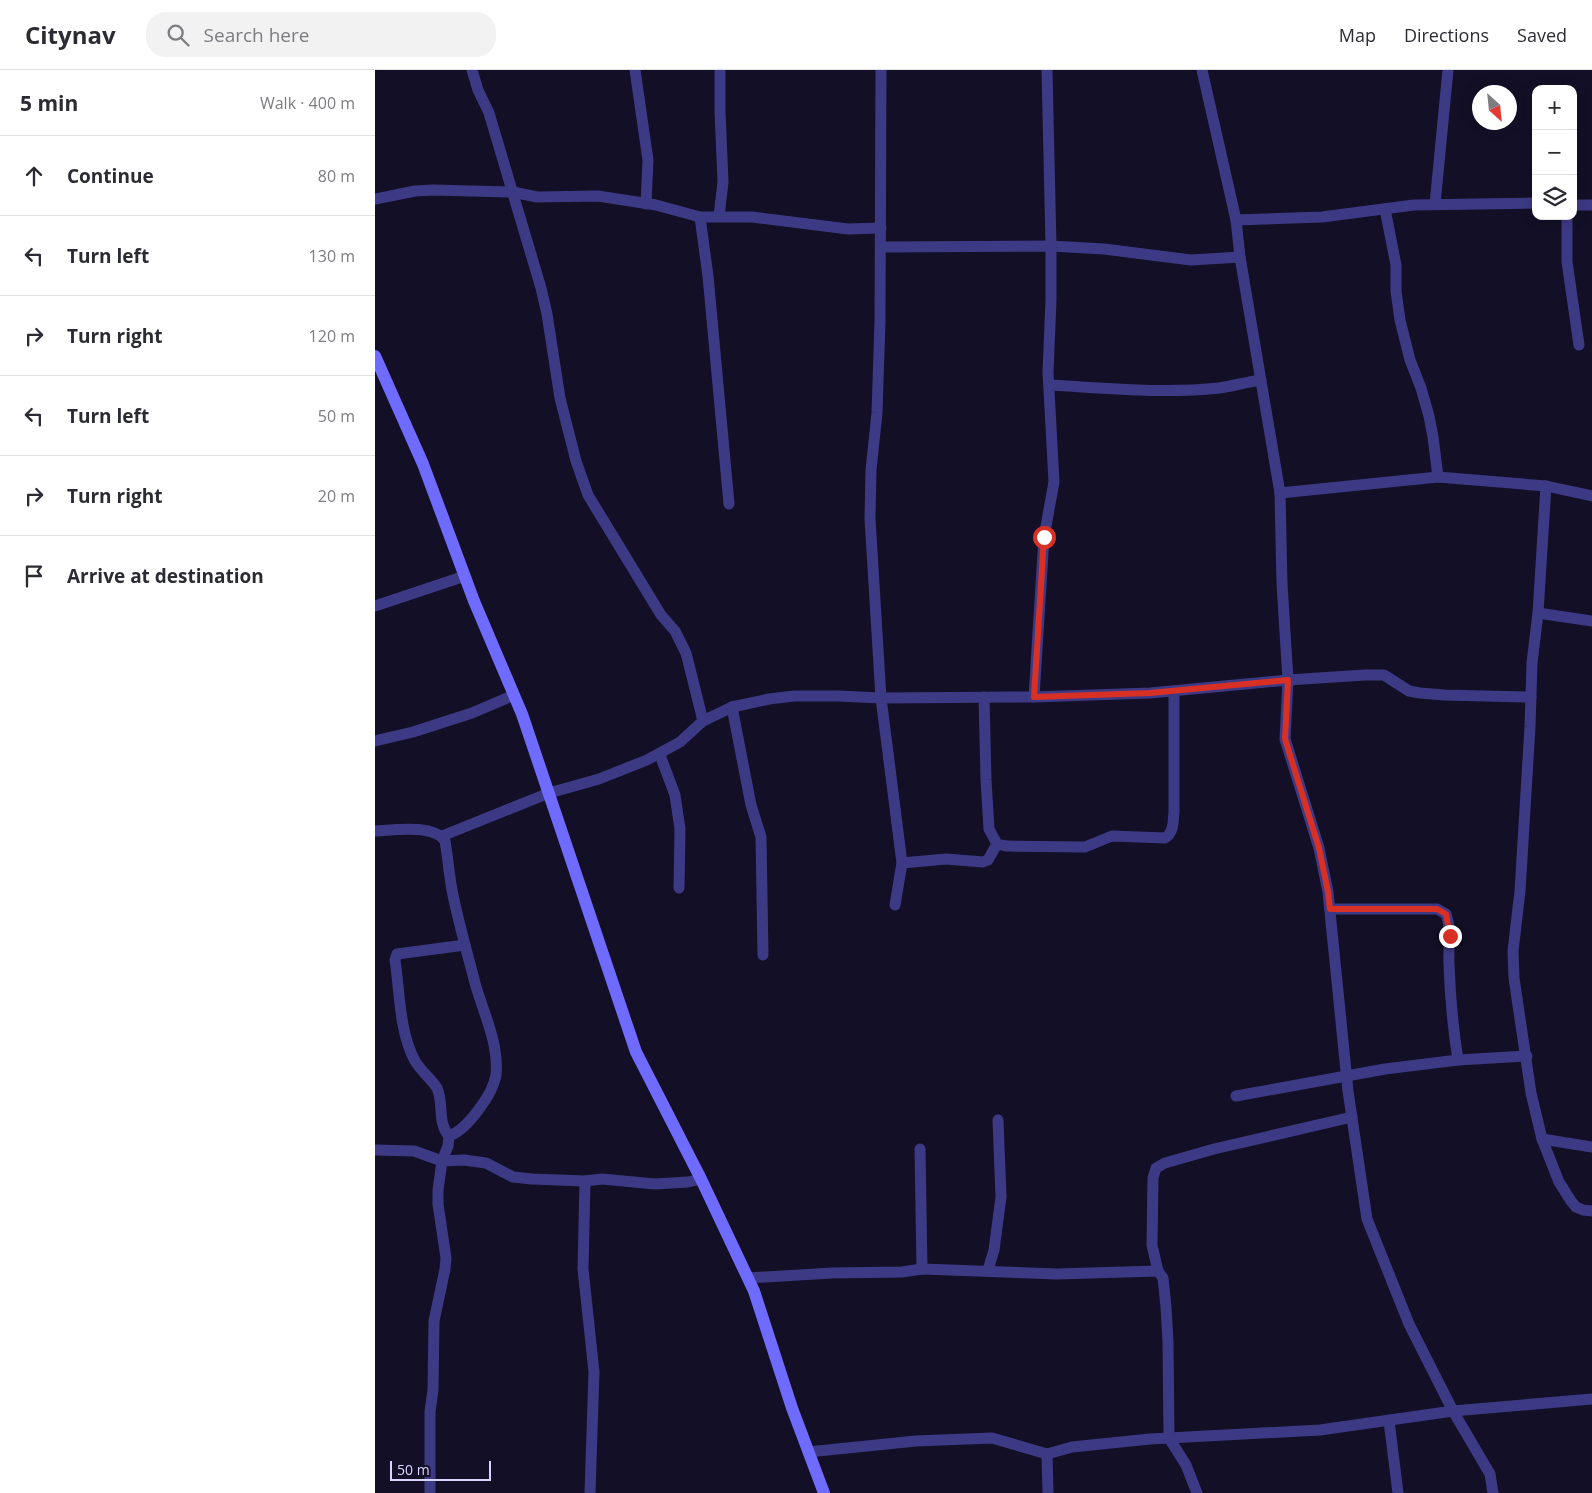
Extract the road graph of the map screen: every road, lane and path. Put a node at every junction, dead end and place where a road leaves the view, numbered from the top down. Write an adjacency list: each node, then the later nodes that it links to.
1 (472, 70): 8 (street)
2 (635, 70): 11 (street)
3 (720, 70): 16 (street)
4 (881, 70): 20 (street)
5 (1047, 70): 21 (street)
6 (1202, 70): 18 (street)
7 (1448, 70): 12 (street)
8 (513, 192): 9 (street); 11 (street); 45 (street)
9 (375, 199)
10 (1532, 203): 12 (street)
11 (646, 204): 17 (street)
12 (1435, 204): 15 (street)
13 (1577, 205): 14 (street)
14 (1592, 205)
15 (1385, 209): 18 (street); 28 (street)
16 (719, 216): 17 (street); 20 (street)
17 (700, 217): 32 (street)
18 (1236, 220): 23 (street)
19 (1567, 220): 24 (street)
20 (881, 228): 22 (street)
21 (1051, 246): 22 (street); 23 (street); 27 (street)
22 (881, 247): 43 (street)
23 (1240, 257): 26 (street)
24 (1579, 345)
25 (375, 356): 33 (street)
26 (1261, 380): 27 (street); 30 (street)
27 (1049, 385): 41 (street)
28 (1438, 477): 29 (street); 30 (street)
29 (1546, 486): 31 (street); 35 (street)
30 (1280, 494): 37 (street)
31 (1592, 496)
32 (729, 504)
33 (465, 576): 34 (street); 39 (street)
34 (375, 606)
35 (1538, 613): 36 (street); 42 (street)
36 (1592, 621)
37 (1288, 680): 38 (street); 42 (street); 55 (street)
38 (1174, 691): 41 (street); 51 (street)
39 (514, 695): 46 (street); 48 (street)
40 (984, 697): 41 (street); 43 (street); 51 (street)
41 (1034, 697)
42 (1531, 697): 58 (street)
43 (881, 698): 44 (street); 52 (street)
44 (732, 708): 45 (street); 57 (street)
45 (703, 721): 47 (street)
46 (375, 742)
47 (660, 755): 48 (street); 53 (street)
48 (549, 793): 50 (street); 70 (street)
49 (375, 831): 50 (street)
50 (442, 836): 56 (street)
51 (997, 844): 52 (street)
52 (902, 863): 54 (street)
53 (679, 888)
54 (895, 906)
55 (1330, 909): 59 (street); 60 (street)
56 (465, 945): 64 (street); 64 (street)
57 (763, 955)
58 (1527, 1056): 59 (street); 65 (street)
59 (1458, 1060): 60 (street)
60 (1346, 1077): 61 (street); 62 (street)
61 (1236, 1096)
62 (1352, 1117): 75 (street); 78 (street)
63 (998, 1120): 74 (street)
64 (449, 1136): 69 (street)
65 (1542, 1139): 66 (street); 72 (street)
66 (1592, 1147)
67 (920, 1149): 73 (street)
68 (375, 1150): 69 (street)
69 (442, 1161): 71 (street); 83 (street)
70 (701, 1179): 71 (street); 76 (street)
71 (585, 1181): 84 (street)
72 (1592, 1211)
73 (922, 1270): 74 (street); 76 (street)
74 (988, 1270): 75 (street)
75 (1158, 1272): 80 (street)
76 (748, 1278): 81 (street)
77 (1592, 1399): 78 (street)
78 (1453, 1411): 79 (street); 89 (street)
79 (1389, 1421): 80 (street); 88 (street)
80 (1169, 1438): 82 (street); 87 (street)
81 (808, 1452): 82 (street); 85 (street)
82 (1047, 1454): 86 (street)
83 (430, 1493)
84 (590, 1493)
85 (824, 1493)
86 (1048, 1493)
87 (1197, 1493)
88 (1398, 1493)
89 (1493, 1493)

